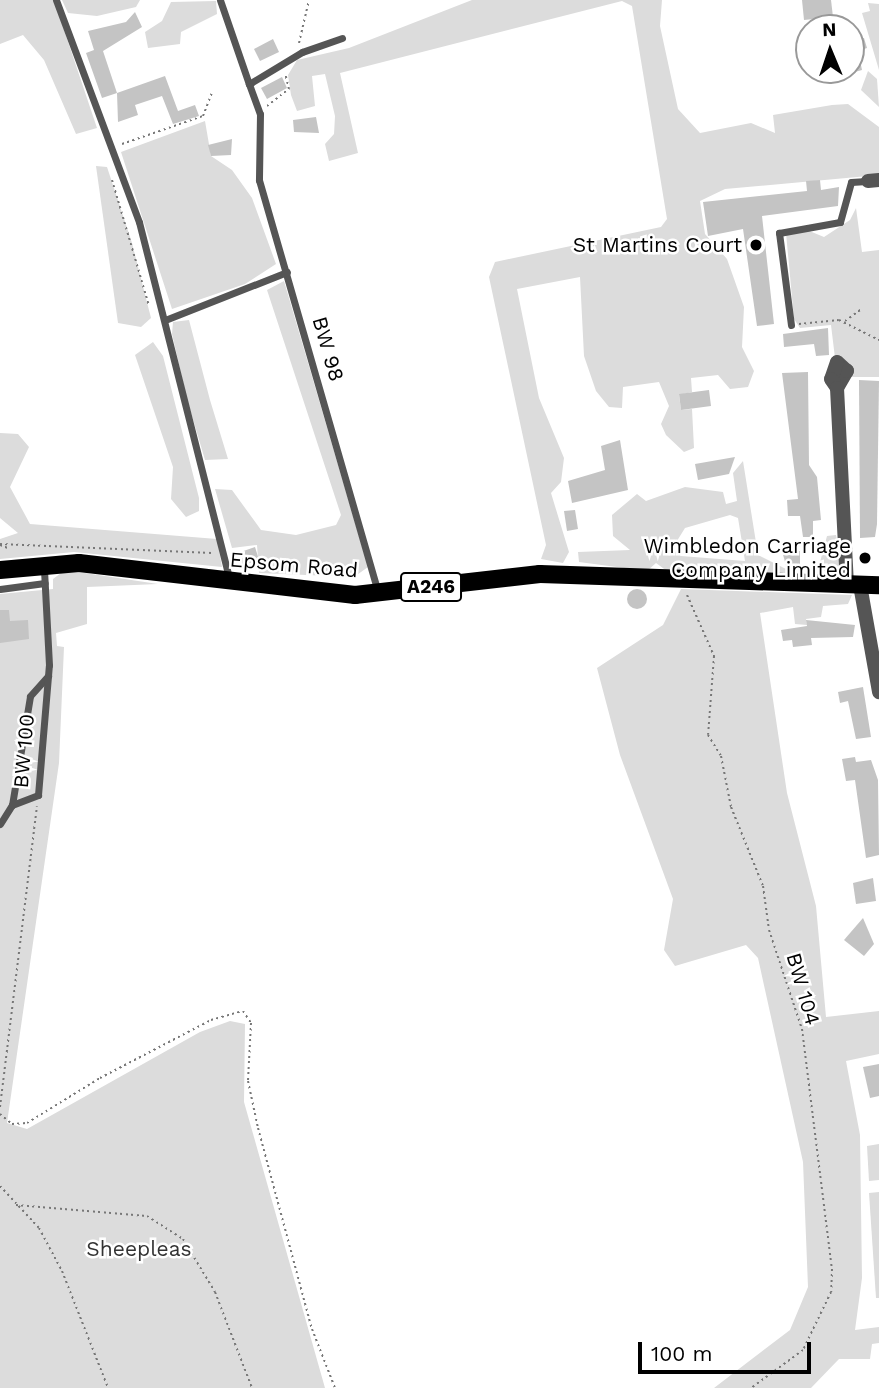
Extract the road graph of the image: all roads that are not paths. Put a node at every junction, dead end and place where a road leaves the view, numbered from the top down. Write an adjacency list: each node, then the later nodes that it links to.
1 (57, 0): 7 (lane)
2 (220, 0): 4 (lane)
3 (342, 38): 4 (lane)
4 (250, 84): 6 (lane, BW 98)
5 (874, 181): 8 (lane)
6 (287, 272): 7 (lane); 17 (lane, BW 98)
7 (165, 320): 13 (lane)
8 (791, 325)
9 (836, 388): 14 (street)
10 (43, 564): 11 (main road, Epsom Road / A246); 12 (lane, BW 100); 13 (main road, Epsom Road / A246)
11 (0, 570)
12 (44, 583): 16 (lane); 18 (lane, BW 100)
13 (230, 583): 17 (main road, Epsom Road / A246)
14 (854, 585): 15 (main road, Epsom Road / A246); 17 (main road, Epsom Road / A246); 19 (street)
15 (879, 585)
16 (0, 589)
17 (378, 594)
18 (48, 676): 20 (lane); 20 (lane, BW 100)
19 (879, 692)
20 (12, 805): 21 (lane)
21 (0, 824)

